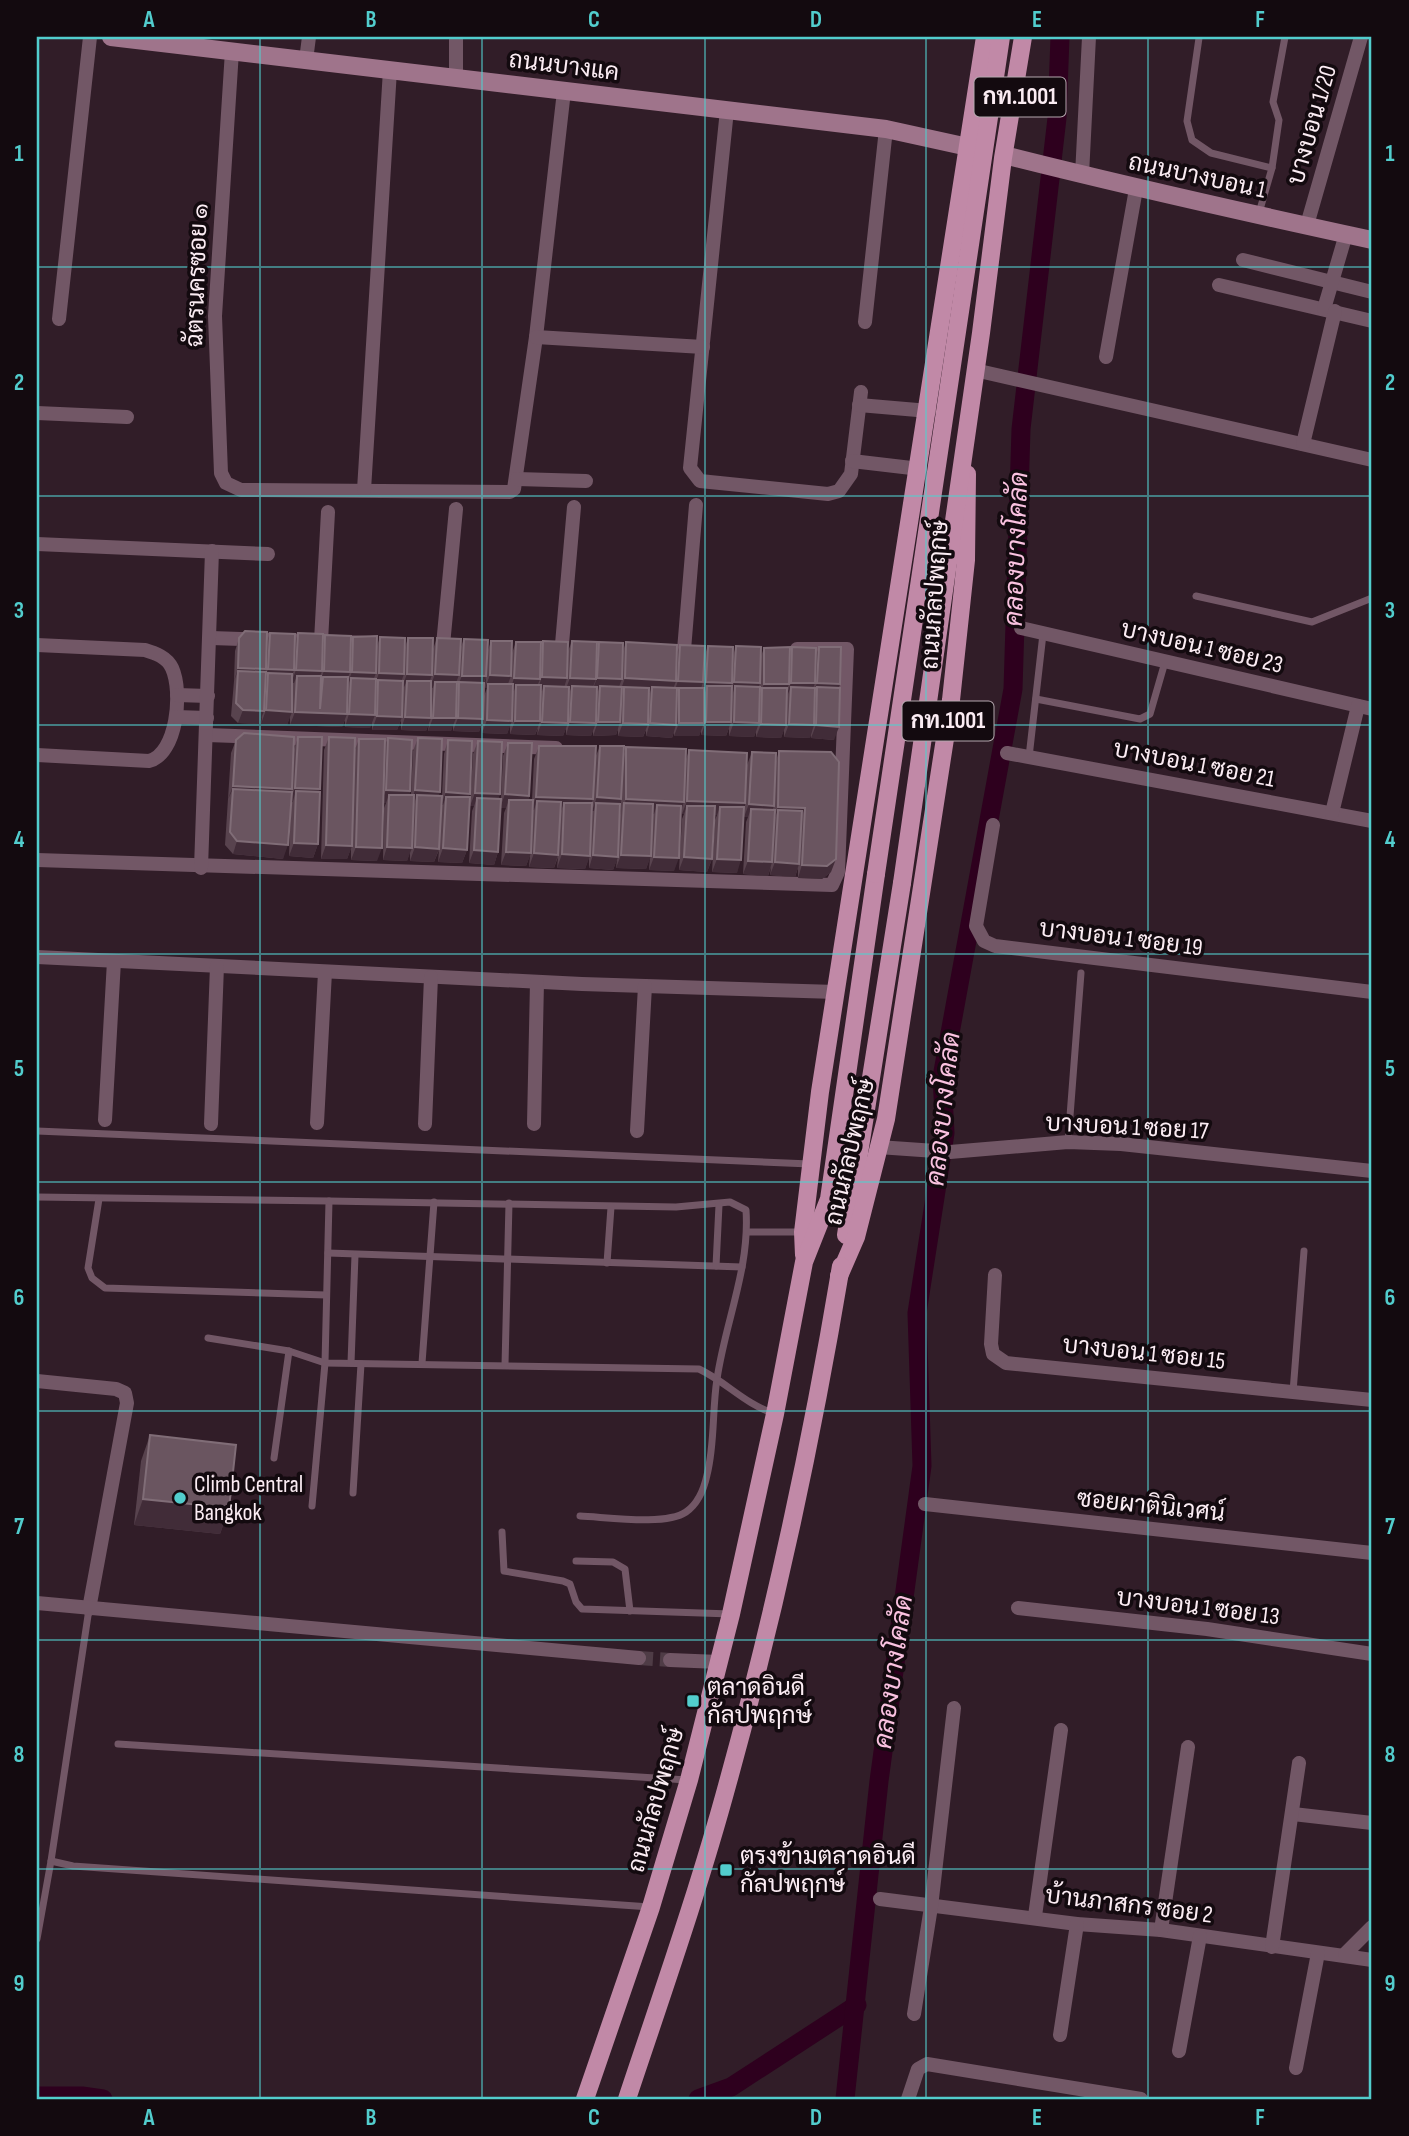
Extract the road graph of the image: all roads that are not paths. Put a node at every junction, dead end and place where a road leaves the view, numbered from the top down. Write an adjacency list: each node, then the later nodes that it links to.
1 (90, 37): 35 (street)
2 (111, 37): 13 (main road, ถนนบางแค)
3 (309, 37): 15 (street)
4 (456, 37): 17 (street)
5 (985, 37): 21 (main road, ถนนกัลปพฤกษ์ / กท.1001)
6 (1001, 37): 125 (main road, ถนนกัลปพฤกษ์ / กท.1001, bridge)
7 (1023, 37): 130 (main road, ถนนกัลปพฤกษ์ / กท.1001, bridge)
8 (1030, 37): 22 (main road, ถนนกัลปพฤกษ์ / กท.1001)
9 (1089, 37): 24 (street)
10 (1285, 37): 23 (lane)
11 (1361, 37): 27 (street, บางบอน 1/20)
12 (1199, 38): 23 (lane)
13 (154, 39): 14 (main road, ถนนบางแค)
14 (232, 51): 15 (main road, ถนนบางแค); 51 (street, ฉัตรนครซอย ๑)
15 (306, 60): 16 (main road, ถนนบางแค)
16 (390, 70): 17 (main road, ถนนบางแค); 51 (street)
17 (456, 78): 18 (main road, ถนนบางแค)
18 (564, 91): 19 (main road, ถนนบางแค); 38 (street)
19 (727, 110): 20 (main road, ถนนบางแค); 39 (street)
20 (887, 129): 21 (main road, ถนนบางแค); 37 (street)
21 (968, 147): 22 (main road); 42 (main road, ถนนกัลปพฤกษ์ / กท.1001)
22 (1012, 157): 24 (main road, ถนนบางบอน 1); 41 (main road, ถนนกัลปพฤกษ์ / กท.1001)
23 (1272, 168): 26 (lane)
24 (1082, 175): 25 (main road, ถนนบางบอน 1)
25 (1136, 189): 26 (main road, ถนนบางบอน 1); 40 (street)
26 (1259, 213): 27 (main road, ถนนบางบอน 1)
27 (1307, 225): 28 (main road, ถนนบางบอน 1)
28 (1346, 234): 29 (main road, ถนนบางบอน 1); 31 (street)
29 (1372, 240)
30 (1243, 260): 31 (street)
31 (1331, 281): 33 (street); 34 (street)
32 (1219, 285): 34 (street)
33 (1372, 292)
34 (1329, 310): 36 (street); 45 (street)
35 (59, 319)
36 (1372, 321)
37 (864, 322)
38 (536, 337): 39 (street); 49 (street)
39 (702, 347): 47 (street)
40 (1106, 357)
41 (979, 371): 45 (street); 62 (main road, ถนนกัลปพฤกษ์ / กท.1001)
42 (929, 411): 47 (street); 48 (main road, ถนนกัลปพฤกษ์ / กท.1001)
43 (37, 413): 44 (street)
44 (127, 417)
45 (1303, 444): 46 (street)
46 (1372, 460)
47 (852, 461): 48 (street)
48 (920, 469): 59 (main road, ถนนกัลปพฤกษ์ / กท.1001)
49 (517, 479): 50 (street); 51 (street)
50 (586, 481)
51 (364, 490)
52 (696, 505): 72 (street)
53 (574, 507): 70 (street)
54 (456, 509): 69 (street)
55 (328, 512): 66 (street)
56 (37, 544): 57 (street)
57 (212, 551): 58 (street); 65 (street)
58 (268, 554)
59 (899, 591): 62 (main road); 98 (main road, ถนนกัลปพฤกษ์ / กท.1001)
60 (1196, 596): 61 (lane)
61 (1372, 598)
62 (962, 600): 108 (main road, ถนนกัลปพฤกษ์ / กท.1001)
63 (1021, 628): 64 (street, บางบอน 1 ซอย 23)
64 (1043, 634): 73 (street, บางบอน 1 ซอย 23); 76 (lane)
65 (211, 638): 66 (street); 75 (street)
66 (321, 641): 67 (street)
67 (389, 643)
68 (37, 645): 74 (street)
69 (443, 645)
70 (562, 645)
71 (779, 649): 89 (street)
72 (684, 650)
73 (1165, 661): 76 (lane); 77 (street, บางบอน 1 ซอย 23)
74 (177, 695): 75 (street); 78 (street)
75 (208, 696): 79 (street)
76 (1036, 699): 84 (lane)
77 (1365, 707): 85 (street)
78 (176, 716): 79 (street); 83 (street)
79 (207, 718): 80 (street)
80 (207, 735): 81 (street); 89 (street)
81 (568, 749)
82 (1007, 753): 84 (street, บางบอน 1 ซอย 21)
83 (37, 755)
84 (1029, 757): 85 (street, บางบอน 1 ซอย 21)
85 (1332, 813): 86 (street, บางบอน 1 ซอย 21)
86 (1372, 821)
87 (993, 825): 99 (street, บางบอน 1 ซอย 19)
88 (37, 860): 89 (street)
89 (201, 868)
90 (37, 957): 91 (street)
91 (114, 961): 92 (street); 100 (street)
92 (217, 966): 93 (street); 102 (street)
93 (325, 972): 95 (street); 101 (street)
94 (1081, 973): 107 (lane)
95 (431, 977): 96 (street); 103 (street)
96 (537, 982): 97 (street); 104 (street)
97 (645, 986): 98 (street); 106 (street)
98 (836, 992): 109 (main road, ถนนกัลปพฤกษ์ / กท.1001)
99 (1372, 992)
100 (105, 1120)
101 (317, 1123)
102 (211, 1124)
103 (425, 1124)
104 (534, 1124)
105 (37, 1131): 109 (lane)
106 (637, 1131)
107 (1068, 1142): 108 (street, บางบอน 1 ซอย 17); 110 (street, บางบอน 1 ซอย 17)
108 (878, 1147): 130 (main road, ถนนกัลปพฤกษ์ / กท.1001)
109 (810, 1164): 119 (main road, ถนนกัลปพฤกษ์ / กท.1001)
110 (1372, 1171)
111 (37, 1198): 112 (lane)
112 (99, 1199): 113 (lane); 131 (lane)
113 (329, 1201): 114 (lane); 121 (lane)
114 (434, 1202): 115 (lane); 123 (lane)
115 (509, 1203): 117 (lane); 124 (lane)
116 (719, 1205): 117 (lane); 118 (lane); 127 (lane)
117 (611, 1206): 126 (lane)
118 (747, 1232): 119 (lane); 128 (lane)
119 (803, 1232): 125 (main road, ถนนกัลปพฤกษ์ / กท.1001)
120 (1304, 1251): 141 (lane)
121 (328, 1253): 122 (lane); 131 (lane)
122 (355, 1255): 123 (lane); 135 (lane)
123 (431, 1257): 124 (lane); 136 (lane)
124 (509, 1259): 126 (lane); 138 (lane)
125 (804, 1262): 143 (main road, ถนนกัลปพฤกษ์ / กท.1001)
126 (607, 1263): 127 (lane)
127 (716, 1266): 128 (lane)
128 (742, 1267): 139 (lane)
129 (995, 1275): 141 (street, บางบอน 1 ซอย 15)
130 (839, 1276): 187 (main road, ถนนกัลปพฤกษ์ / กท.1001)
131 (326, 1295): 134 (lane)
132 (208, 1338): 133 (lane)
133 (289, 1351): 134 (lane); 144 (lane)
134 (325, 1363): 135 (lane); 147 (lane)
135 (351, 1363): 137 (lane)
136 (422, 1363): 137 (lane); 138 (lane)
137 (361, 1364): 145 (lane)
138 (505, 1365): 139 (lane)
139 (717, 1378): 143 (lane); 148 (lane)
140 (37, 1381): 154 (street)
141 (1293, 1392): 142 (street, บางบอน 1 ซอย 15)
142 (1372, 1400)
143 (775, 1414): 156 (main road, ถนนกัลปพฤกษ์ / กท.1001)
144 (274, 1458)
145 (352, 1493)
146 (925, 1504): 150 (street, ซอยผาตินิเวศน์)
147 (312, 1506)
148 (580, 1516)
149 (502, 1532): 155 (lane)
150 (1372, 1553)
151 (576, 1561): 155 (lane)
152 (37, 1603): 154 (street)
153 (1017, 1608): 157 (street, บางบอน 1 ซอย 13)
154 (89, 1609): 158 (street); 169 (lane)
155 (630, 1611): 156 (lane)
156 (731, 1614): 160 (main road, ถนนกัลปพฤกษ์ / กท.1001)
157 (1372, 1654)
158 (639, 1658)
159 (670, 1660): 160 (street)
160 (719, 1662): 166 (main road, ถนนกัลปพฤกษ์ / กท.1001)
161 (954, 1708): 172 (street)
162 (1061, 1730): 173 (street)
163 (118, 1744): 166 (lane)
164 (1188, 1747): 176 (street)
165 (1299, 1763): 167 (street)
166 (689, 1780): 171 (main road, ถนนกัลปพฤกษ์ / กท.1001)
167 (1293, 1814): 168 (street); 179 (street)
168 (1372, 1823)
169 (51, 1861): 171 (lane); 178 (lane)
170 (880, 1899): 172 (street, บ้านภาสกร ซอย 2)
171 (650, 1907): 188 (main road, ถนนกัลปพฤกษ์ / กท.1001)
172 (931, 1907): 173 (street, บ้านภาสกร ซอย 2); 183 (street)
173 (1035, 1916): 174 (street, บ้านภาสกร ซอย 2)
174 (1077, 1924): 176 (street, บ้านภาสกร ซอย 2); 184 (street)
175 (1372, 1927): 181 (street)
176 (1161, 1930): 177 (street, บ้านภาสกร ซอย 2)
177 (1200, 1936): 179 (street, บ้านภาสกร ซอย 2); 185 (street)
178 (37, 1939)
179 (1272, 1947): 180 (street, บ้านภาสกร ซอย 2)
180 (1318, 1953): 181 (street, บ้านภาสกร ซอย 2); 186 (street)
181 (1345, 1955): 182 (street, บ้านภาสกร ซอย 2)
182 (1372, 1960)
183 (914, 2014)
184 (1060, 2035)
185 (1179, 2051)
186 (1296, 2068)
187 (630, 2091)
188 (585, 2099)
189 (908, 2099): 190 (street)
190 (1141, 2099)

